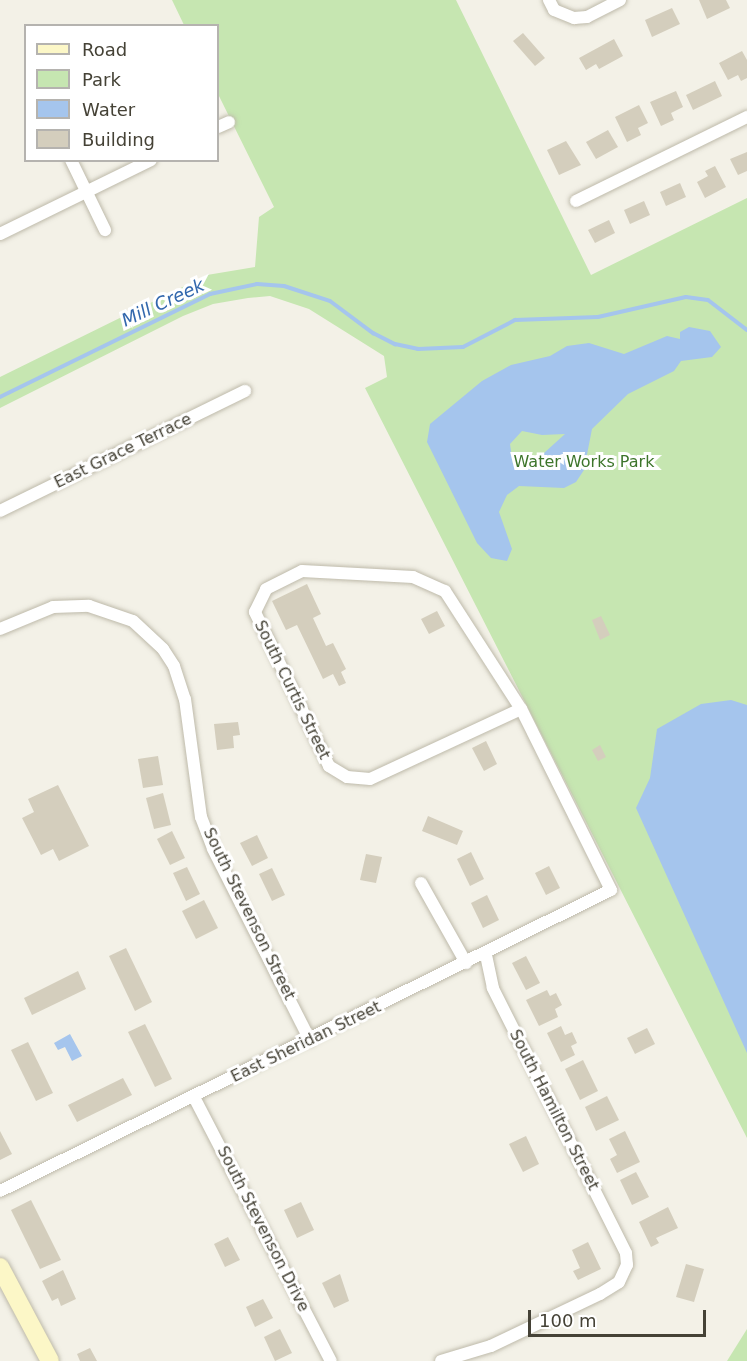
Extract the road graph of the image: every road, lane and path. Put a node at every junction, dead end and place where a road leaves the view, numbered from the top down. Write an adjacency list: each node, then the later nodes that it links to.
1 (620, 0): 2 (street)
2 (552, 5)
3 (747, 117): 7 (street)
4 (72, 162): 6 (street)
5 (147, 162): 6 (street)
6 (87, 192): 8 (street); 9 (street)
7 (576, 201)
8 (105, 230)
9 (0, 234)
10 (246, 391): 11 (street, East Grace Terrace)
11 (0, 511)
12 (0, 629): 18 (street, South Stevenson Street)
13 (521, 709): 13 (street, South Curtis Street); 15 (street, South Curtis Street)
14 (421, 883): 17 (street)
15 (611, 891): 16 (street, East Sheridan Street)
16 (486, 954): 17 (street, East Sheridan Street); 24 (street, South Hamilton Street)
17 (466, 963): 18 (street, East Sheridan Street)
18 (310, 1040): 19 (street, East Sheridan Street)
19 (194, 1097): 20 (street, East Sheridan Street); 23 (street, South Stevenson Drive)
20 (0, 1191)
21 (0, 1267): 22 (street)
22 (50, 1361)
23 (331, 1361)
24 (441, 1361)

